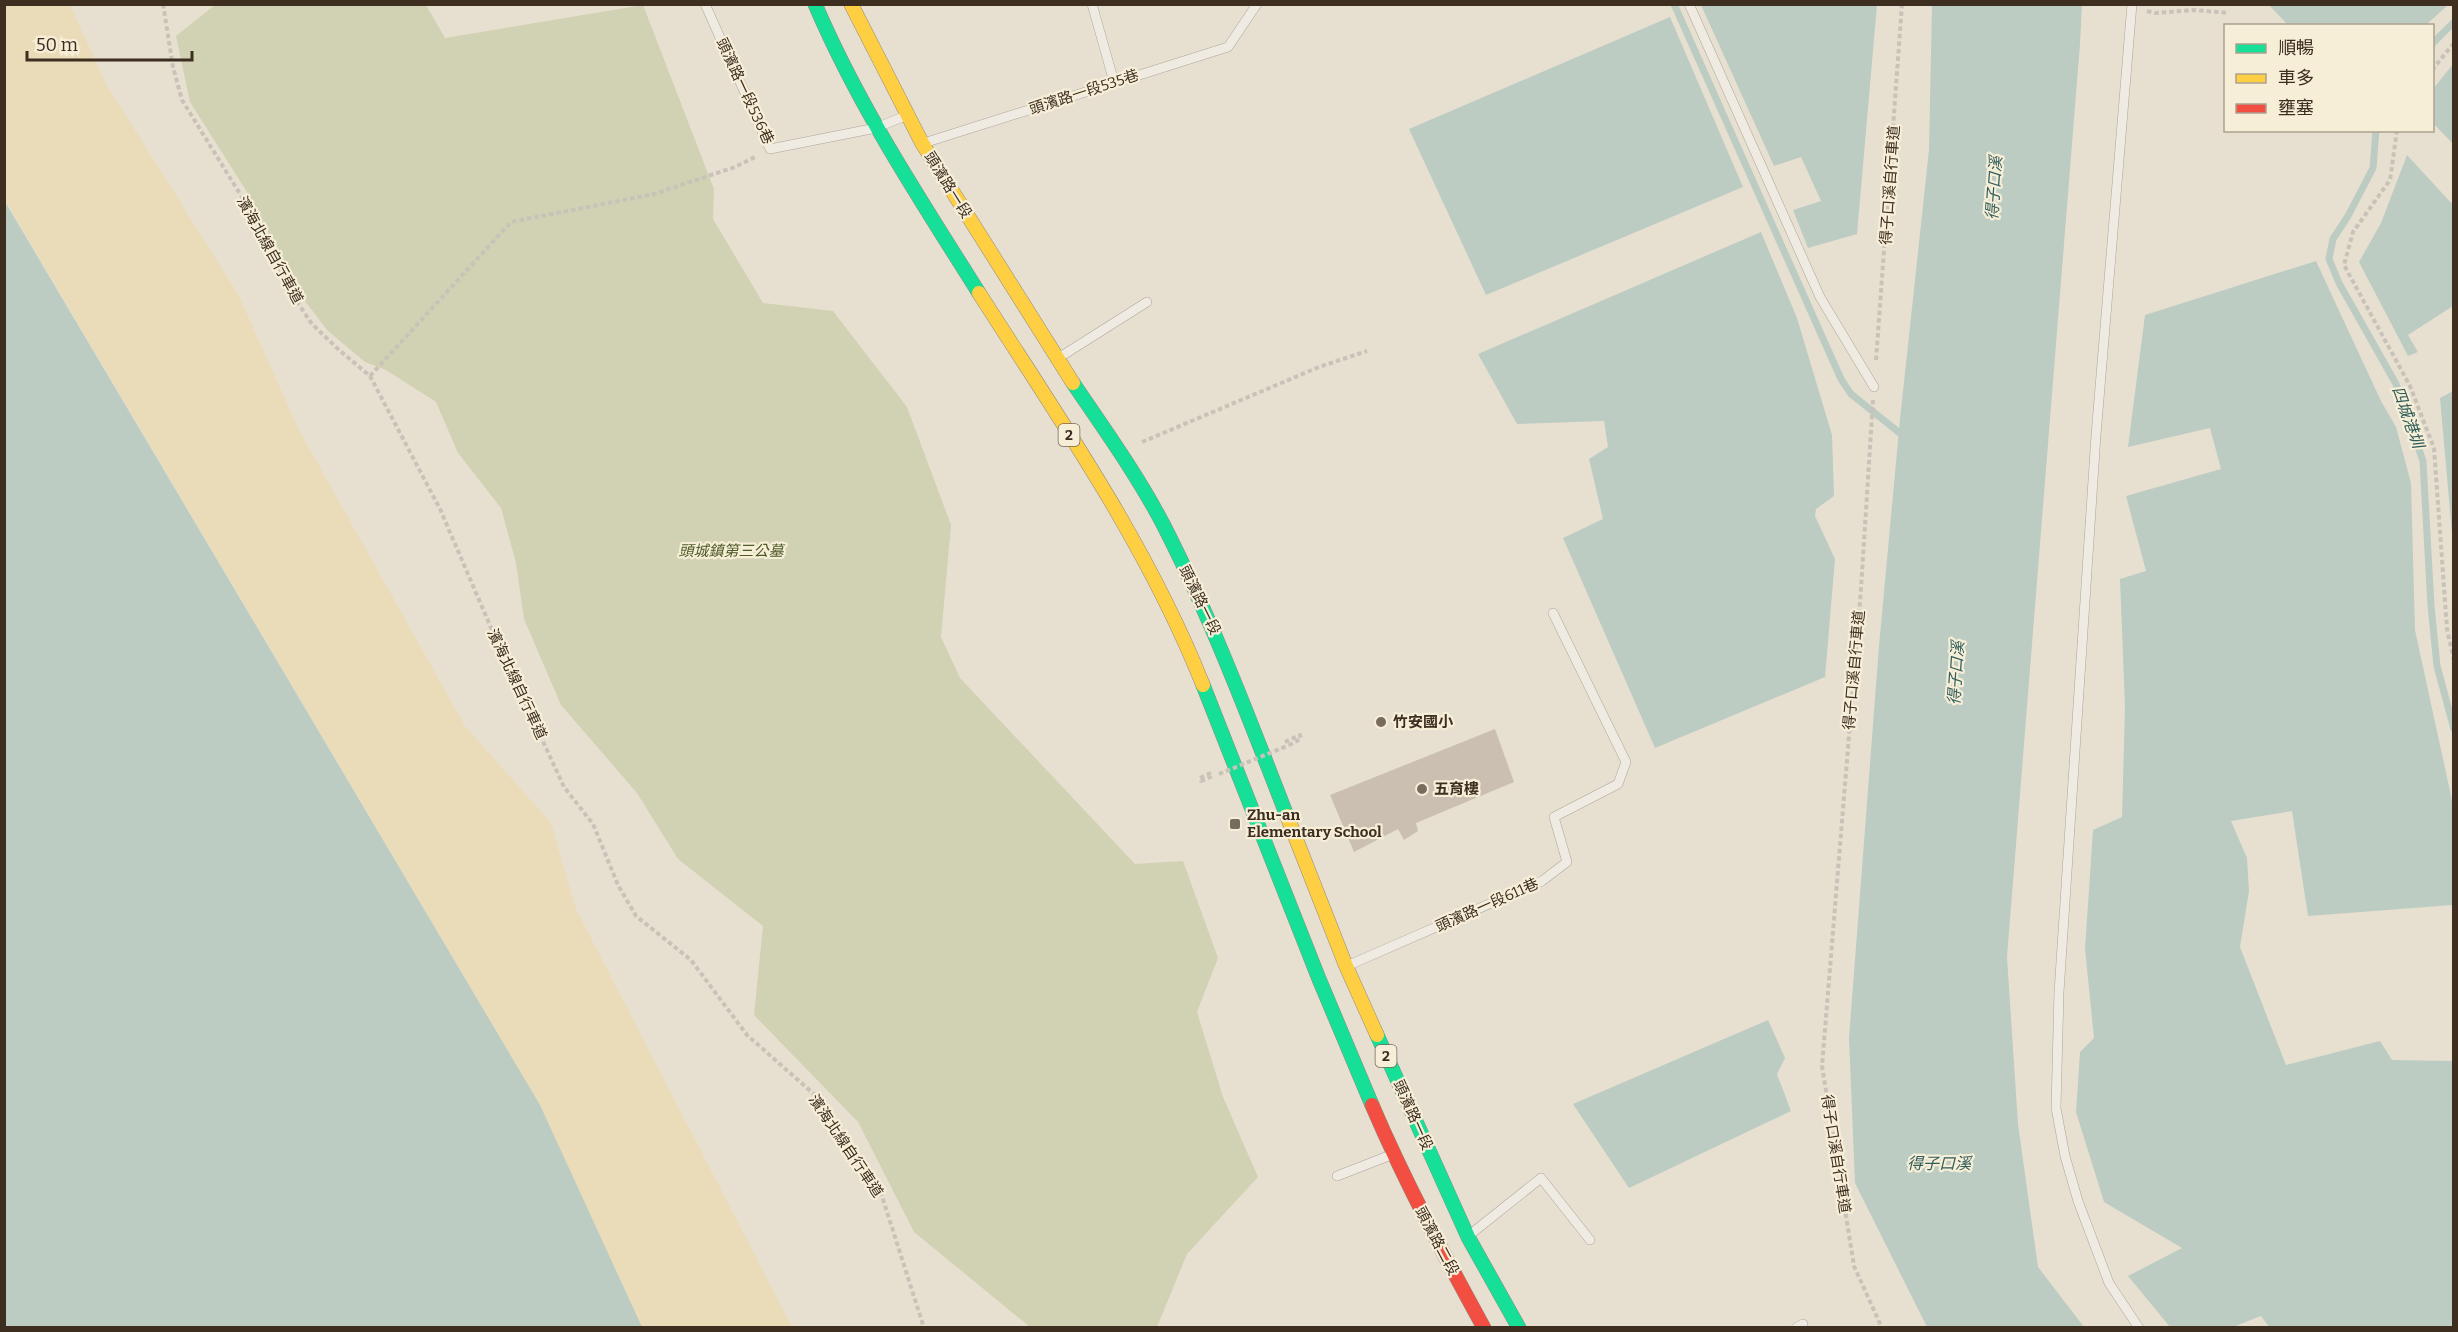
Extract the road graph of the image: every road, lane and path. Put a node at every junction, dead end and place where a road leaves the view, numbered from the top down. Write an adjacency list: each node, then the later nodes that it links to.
1 (163, 4): 22 (path, 濱海北線自行車道)
2 (705, 4): 18 (lane, 頭濱路一段536巷)
3 (815, 4): 15 (main road, 頭濱路一段 / 2)
4 (851, 4): 14 (main road, 頭濱路一段 / 2)
5 (1092, 4): 13 (lane)
6 (1689, 4): 23 (lane)
7 (1902, 4): 23 (path, 得子口溪自行車道)
8 (1256, 5): 13 (lane, 頭濱路一段535巷)
9 (2132, 6): 10 (path); 40 (lane)
10 (2229, 13)
11 (2454, 43): 12 (path)
12 (2434, 69)
13 (1114, 82): 17 (lane, 頭濱路一段535巷)
14 (907, 115): 15 (lane, 頭濱路一段536巷); 17 (main road, 頭濱路一段 / 2)
15 (876, 128): 18 (lane, 頭濱路一段536巷); 29 (main road, 頭濱路一段 / 2)
16 (2397, 132): 26 (path)
17 (917, 145): 21 (main road, 頭濱路一段 / 2)
18 (770, 149): 22 (path)
19 (1147, 302): 21 (lane)
20 (1367, 351): 24 (path)
21 (1056, 359): 24 (main road, 頭濱路一段 / 2)
22 (370, 376): 36 (path, 濱海北線自行車道)
23 (1874, 387): 39 (path, 得子口溪自行車道)
24 (1119, 452): 29 (main road, 頭濱路一段 / 2)
25 (1553, 613): 31 (lane, 頭濱路一段611巷)
26 (2454, 661)
27 (1289, 740): 28 (path, bridge)
28 (1216, 773)
29 (1270, 812): 30 (main road, 頭濱路一段 / 2); 30 (main road, 頭濱路一段 / 2)
30 (1296, 880): 31 (main road, 頭濱路一段 / 2); 31 (main road, 頭濱路一段 / 2)
31 (1332, 973): 32 (main road, 頭濱路一段 / 2); 34 (main road, 頭濱路一段 / 2)
32 (1393, 1154): 33 (lane); 37 (main road, 頭濱路二段 / 2)
33 (1337, 1176)
34 (1468, 1237): 35 (lane); 38 (main road, 頭濱路二段 / 2)
35 (1590, 1240)
36 (924, 1328)
37 (1484, 1328)
38 (1519, 1328)
39 (1882, 1328)
40 (2139, 1328)

